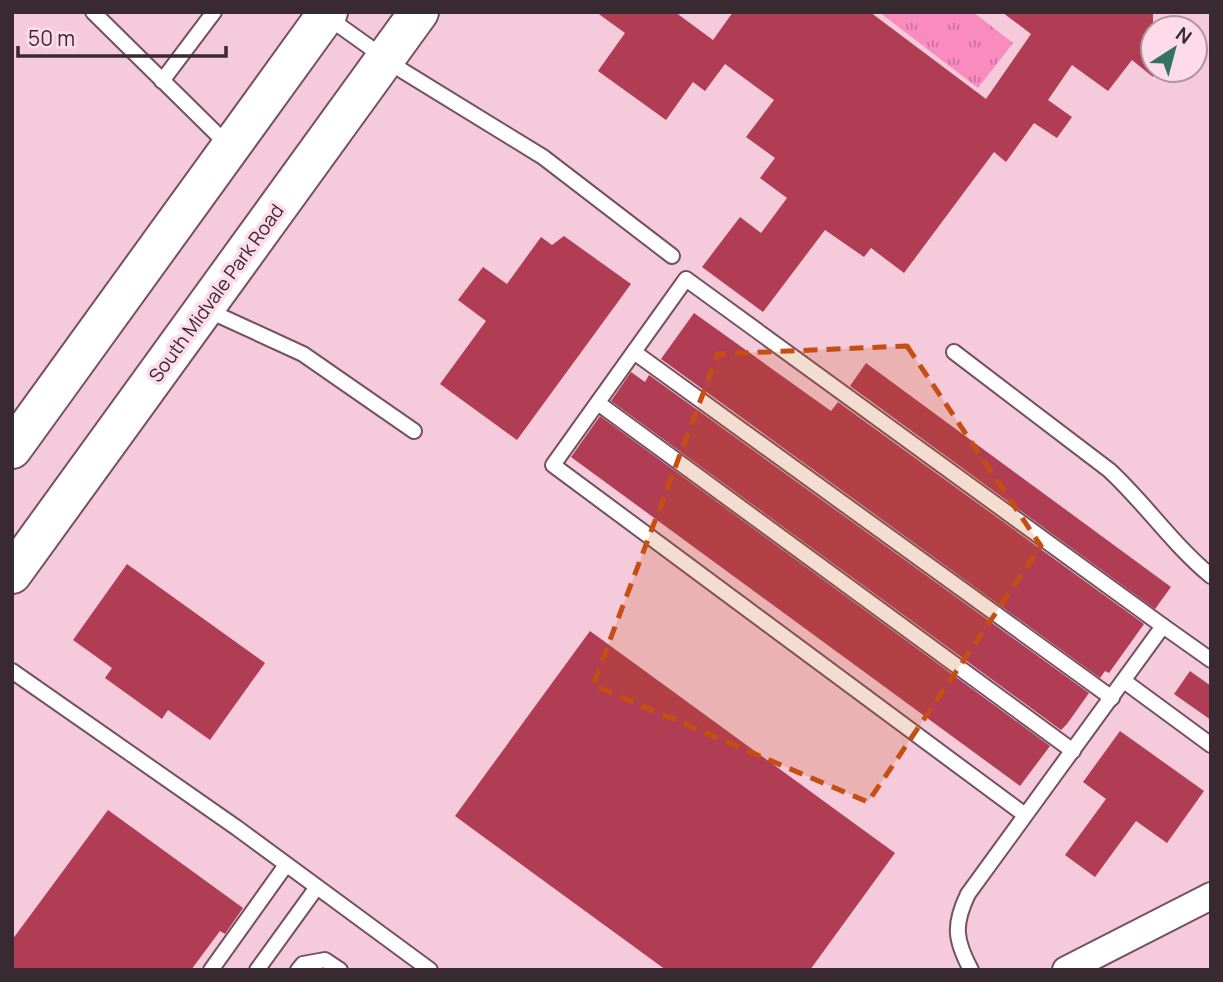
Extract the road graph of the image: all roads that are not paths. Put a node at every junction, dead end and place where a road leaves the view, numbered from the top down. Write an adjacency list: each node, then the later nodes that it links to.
1 (93, 12): 6 (lane)
2 (214, 12): 6 (lane)
3 (419, 12): 5 (main road, South Midvale Park Road)
4 (326, 14): 5 (lane); 7 (main road)
5 (386, 58): 8 (lane); 9 (main road, South Midvale Park Road)
6 (162, 81): 7 (lane)
7 (230, 148): 14 (main road)
8 (672, 256)
9 (204, 308): 13 (lane); 15 (main road, South Midvale Park Road)
10 (634, 352): 12 (lane); 17 (lane); 21 (lane)
11 (954, 352): 16 (lane)
12 (598, 403): 23 (lane); 24 (lane)
13 (414, 431)
14 (14, 442)
15 (12, 573)
16 (1210, 573)
17 (1163, 626): 18 (lane); 20 (lane)
18 (1211, 660)
19 (12, 671): 25 (lane)
20 (1124, 681): 21 (lane); 22 (lane)
21 (1112, 698): 23 (lane)
22 (1211, 745)
23 (1073, 751): 24 (lane)
24 (1025, 815): 33 (lane)
25 (286, 864): 26 (lane); 28 (lane)
26 (317, 887): 29 (lane); 32 (lane)
27 (1209, 900): 34 (street)
28 (211, 970)
29 (257, 970)
30 (298, 970): 31 (lane)
31 (340, 970)
32 (430, 970)
33 (971, 970)
34 (1066, 970)

